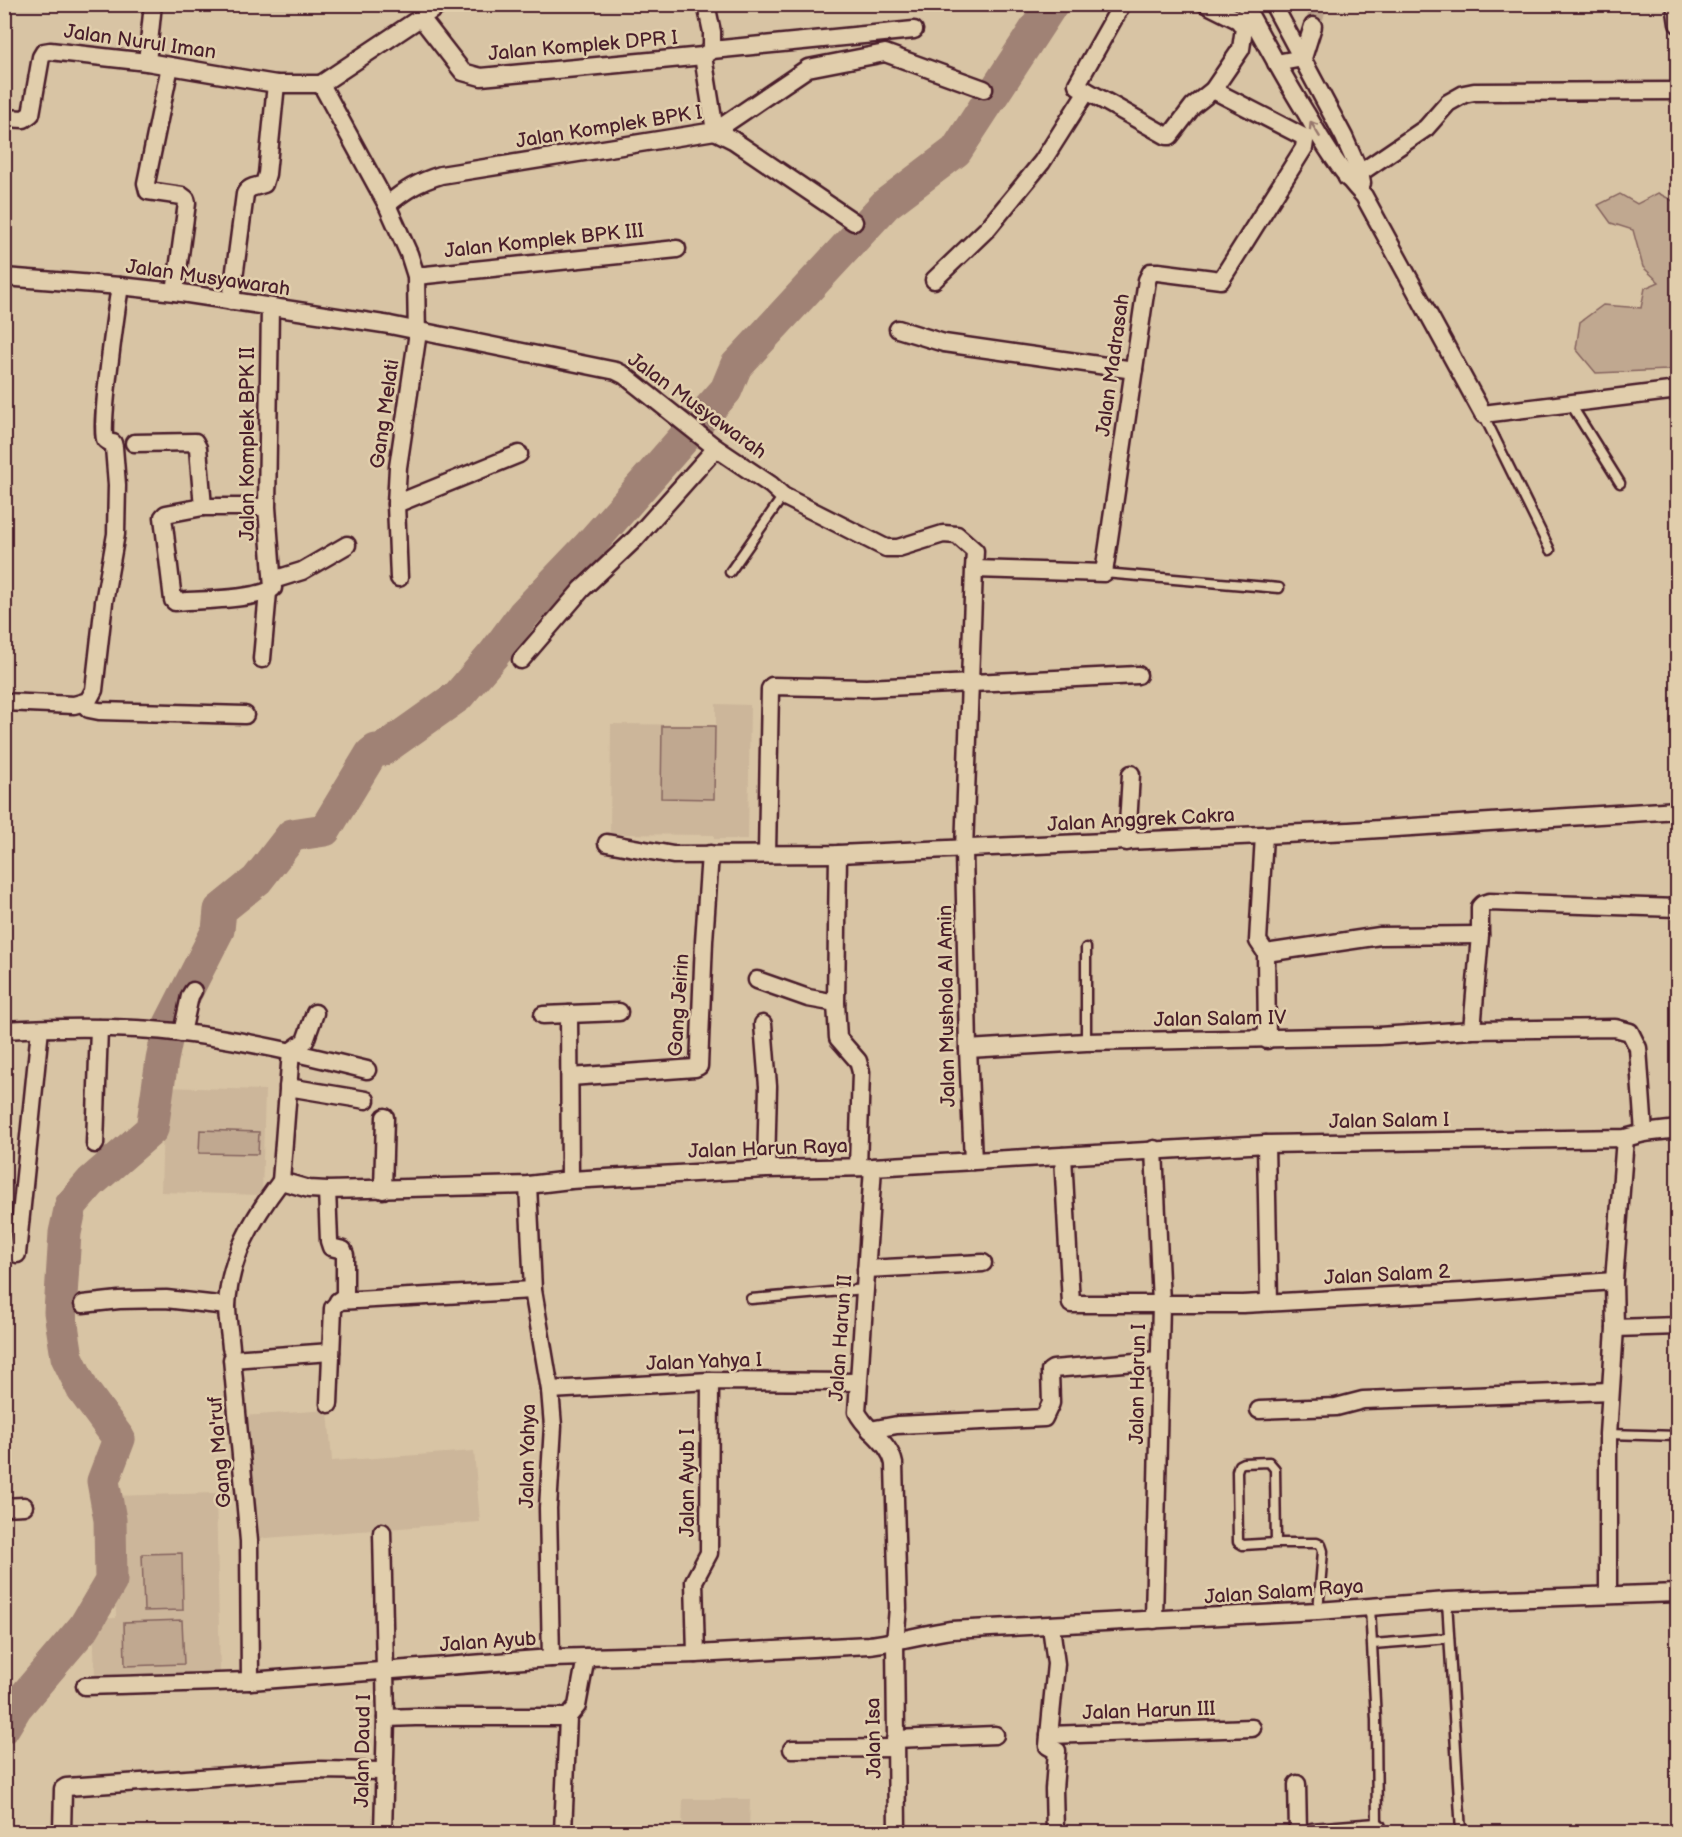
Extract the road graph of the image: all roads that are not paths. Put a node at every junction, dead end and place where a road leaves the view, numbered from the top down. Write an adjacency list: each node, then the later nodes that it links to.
1 (153, 4): 15 (street)
2 (441, 4): 9 (street)
3 (706, 4): 13 (street, Jalan Komplek BPK I)
4 (1122, 4): 22 (street)
5 (1206, 4): 21 (street)
6 (1244, 4): 16 (street)
7 (1273, 4): 14 (street)
8 (1675, 4): 10 (street)
9 (421, 18): 13 (street, Jalan Komplek DPR I); 19 (street)
10 (1677, 24)
11 (1312, 26): 14 (street)
12 (914, 30): 13 (street, Jalan Komplek DPR I)
13 (708, 53): 25 (street, Jalan Komplek BPK I)
14 (1303, 58): 16 (street); 26 (street)
15 (147, 62): 17 (street, Jalan Nurul Iman); 24 (street, Jalan Nurul Iman)
16 (1275, 63): 26 (street, one-way to 16)
17 (170, 66): 18 (street, Jalan Nurul Iman); 34 (street)
18 (276, 84): 19 (street, Jalan Nurul Iman); 35 (street)
19 (321, 84): 27 (street)
20 (984, 89): 25 (street)
21 (1213, 90): 22 (street); 39 (street, Jalan Madrasah)
22 (1088, 91): 32 (street)
23 (1677, 91): 26 (street)
24 (4, 118)
25 (715, 131): 27 (street, Jalan Komplek BPK I); 28 (street)
26 (1353, 176): 42 (street)
27 (387, 205): 30 (street)
28 (854, 222)
29 (677, 249): 30 (street, Jalan Komplek BPK III)
30 (416, 276): 38 (street)
31 (4, 277): 33 (street, Jalan Musyawarah)
32 (934, 280)
33 (120, 286): 34 (street, Jalan Musyawarah); 64 (street)
34 (175, 292): 35 (street, Jalan Musyawarah)
35 (231, 301): 36 (street, Jalan Musyawarah)
36 (270, 308): 38 (street, Jalan Musyawarah); 50 (street, Jalan Komplek BPK II)
37 (898, 329): 39 (street)
38 (417, 330): 44 (street, Jalan Musyawarah); 48 (street, Gang Melati)
39 (1134, 370): 55 (street, Jalan Madrasah)
40 (1677, 390): 41 (street)
41 (1570, 403): 42 (street); 46 (lane)
42 (1483, 414): 52 (lane)
43 (134, 443): 49 (street)
44 (715, 447): 47 (street, Jalan Musyawarah); 60 (street)
45 (519, 454): 48 (street)
46 (1620, 483)
47 (783, 495): 53 (street, Jalan Musyawarah); 54 (lane)
48 (396, 504): 56 (street, Gang Melati)
49 (203, 507): 50 (street); 57 (street)
50 (267, 507): 57 (street, Jalan Komplek BPK II)
51 (347, 545): 57 (street)
52 (1550, 550)
53 (974, 569): 55 (street); 62 (street, Jalan Musyawarah)
54 (730, 572)
55 (1104, 573): 58 (lane)
56 (399, 578)
57 (271, 586): 59 (street, Jalan Komplek BPK II)
58 (1280, 588)
59 (262, 659)
60 (520, 660)
61 (1138, 675): 62 (street)
62 (970, 683): 71 (street, Jalan Musyawarah); 73 (street)
63 (4, 702): 64 (street)
64 (83, 703): 65 (street)
65 (245, 715)
66 (1131, 774): 69 (street)
67 (1677, 810): 68 (street, Jalan Anggrek Cakra)
68 (1264, 835): 69 (street, Jalan Anggrek Cakra); 78 (street)
69 (1127, 842): 71 (street, Jalan Anggrek Cakra)
70 (607, 843): 72 (street, Jalan Anggrek Cakra)
71 (964, 850): 74 (street, Jalan Anggrek Cakra); 94 (street, Jalan Mushola Al Amin)
72 (710, 854): 73 (street, Jalan Anggrek Cakra); 97 (street, Gang Jeirin)
73 (767, 854): 74 (street, Jalan Anggrek Cakra)
74 (838, 854): 81 (street, Jalan Harun II)
75 (1677, 908): 76 (street)
76 (1480, 935): 78 (street); 90 (street)
77 (1086, 948): 93 (lane)
78 (1266, 953): 92 (street)
79 (757, 980): 81 (street)
80 (193, 991): 91 (street)
81 (836, 1003): 109 (street, Jalan Harun II)
82 (619, 1012): 84 (street)
83 (315, 1013): 95 (street)
84 (569, 1014): 85 (street); 97 (street)
85 (543, 1016)
86 (764, 1024): 110 (street)
87 (99, 1028): 88 (street); 91 (street); 104 (street)
88 (40, 1029): 89 (street); 116 (street)
89 (4, 1030)
90 (1472, 1030): 92 (street, Jalan Salam IV); 102 (street, Jalan Salam IV)
91 (169, 1032): 95 (street)
92 (1267, 1040): 93 (street, Jalan Salam IV)
93 (1086, 1042): 94 (street, Jalan Salam IV)
94 (968, 1049): 108 (street, Jalan Mushola Al Amin)
95 (291, 1051): 96 (street); 98 (street)
96 (367, 1070)
97 (570, 1077): 111 (street)
98 (288, 1087): 99 (street); 112 (street)
99 (366, 1100)
100 (385, 1117): 114 (street)
101 (1677, 1129): 102 (street, Jalan Salam I)
102 (1644, 1133): 103 (street, Jalan Salam I)
103 (1625, 1138): 105 (street, Jalan Salam I); 119 (street)
104 (95, 1144)
105 (1266, 1144): 106 (street, Jalan Salam I); 124 (street)
106 (1154, 1149): 107 (street, Jalan Harun Raya); 125 (street, Jalan Harun I)
107 (1063, 1156): 108 (street, Jalan Harun Raya); 125 (street, Jalan Salam 2)
108 (973, 1161): 109 (street, Jalan Harun Raya)
109 (866, 1167): 110 (street, Jalan Harun Raya); 118 (street, Jalan Harun II)
110 (766, 1169): 111 (street, Jalan Harun Raya)
111 (570, 1180): 113 (street, Jalan Harun Raya)
112 (281, 1181): 115 (street, Jalan Harun Raya); 127 (street, Gang Ma'ruf)
113 (528, 1185): 114 (street, Jalan Harun Raya); 121 (street, Jalan Yahya)
114 (383, 1190): 115 (street, Jalan Harun Raya)
115 (327, 1191): 123 (street)
116 (17, 1254)
117 (983, 1263): 118 (street)
118 (866, 1269): 120 (street, Jalan Harun II)
119 (1614, 1281): 124 (street, Jalan Salam 2); 129 (street)
120 (864, 1289): 122 (lane); 134 (street, Jalan Harun II)
121 (533, 1290): 123 (street); 135 (street, Jalan Yahya)
122 (751, 1299)
123 (338, 1301): 130 (street)
124 (1269, 1302): 125 (street, Jalan Salam 2)
125 (1161, 1303): 132 (street, Jalan Harun I)
126 (83, 1304): 127 (street)
127 (228, 1306): 131 (street, Gang Ma'ruf)
128 (1677, 1326): 129 (street)
129 (1615, 1328): 136 (street)
130 (331, 1352): 131 (street); 137 (street)
131 (232, 1353): 160 (street, Gang Ma'ruf)
132 (1159, 1360): 139 (street); 151 (street, Jalan Harun I)
133 (710, 1381): 134 (street, Jalan Yahya I); 135 (street, Jalan Yahya I); 156 (street, Jalan Ayub I)
134 (858, 1382): 139 (street, Jalan Harun II)
135 (550, 1390): 158 (street, Jalan Yahya)
136 (1610, 1391): 138 (street); 140 (street)
137 (328, 1404)
138 (1259, 1410)
139 (870, 1430): 154 (street, Jalan Harun II)
140 (1608, 1434): 141 (lane); 147 (street)
141 (1677, 1436)
142 (24, 1506): 143 (street)
143 (4, 1507)
144 (382, 1532): 159 (street, Jalan Daud I)
145 (1276, 1543): 145 (lane); 150 (lane)
146 (1677, 1593): 147 (street, Jalan Salam Raya)
147 (1608, 1595): 148 (street, Jalan Salam Raya)
148 (1447, 1600): 149 (street, Jalan Salam Raya); 153 (lane)
149 (1370, 1607): 150 (street, Jalan Salam Raya); 155 (lane)
150 (1318, 1611): 151 (street, Jalan Salam Raya)
151 (1154, 1620): 152 (street, Jalan Salam Raya)
152 (1051, 1626): 154 (street, Jalan Salam Raya); 166 (street)
153 (1449, 1638): 155 (lane); 179 (lane)
154 (894, 1642): 156 (street, Jalan Ayub); 167 (street, Jalan Isa)
155 (1373, 1644): 171 (lane)
156 (696, 1654): 157 (street, Jalan Ayub)
157 (586, 1657): 158 (street, Jalan Ayub); 163 (street)
158 (551, 1658): 159 (street, Jalan Ayub)
159 (385, 1671): 160 (street, Jalan Ayub); 162 (street, Jalan Daud I)
160 (250, 1681): 161 (street, Jalan Ayub)
161 (85, 1686)
162 (386, 1718): 163 (street); 169 (street, Jalan Daud I)
163 (568, 1718): 174 (street)
164 (1252, 1728): 166 (street, Jalan Harun III)
165 (995, 1735): 167 (street)
166 (1048, 1735): 176 (street)
167 (895, 1743): 168 (street); 175 (street, Jalan Isa)
168 (792, 1749)
169 (383, 1771): 172 (street); 173 (street, Jalan Daud I)
170 (1297, 1784): 177 (street)
171 (1377, 1827): 178 (street)
172 (63, 1833)
173 (383, 1833)
174 (563, 1833)
175 (897, 1833)
176 (1055, 1833)
177 (1298, 1833)
178 (1312, 1833)
179 (1461, 1833)

